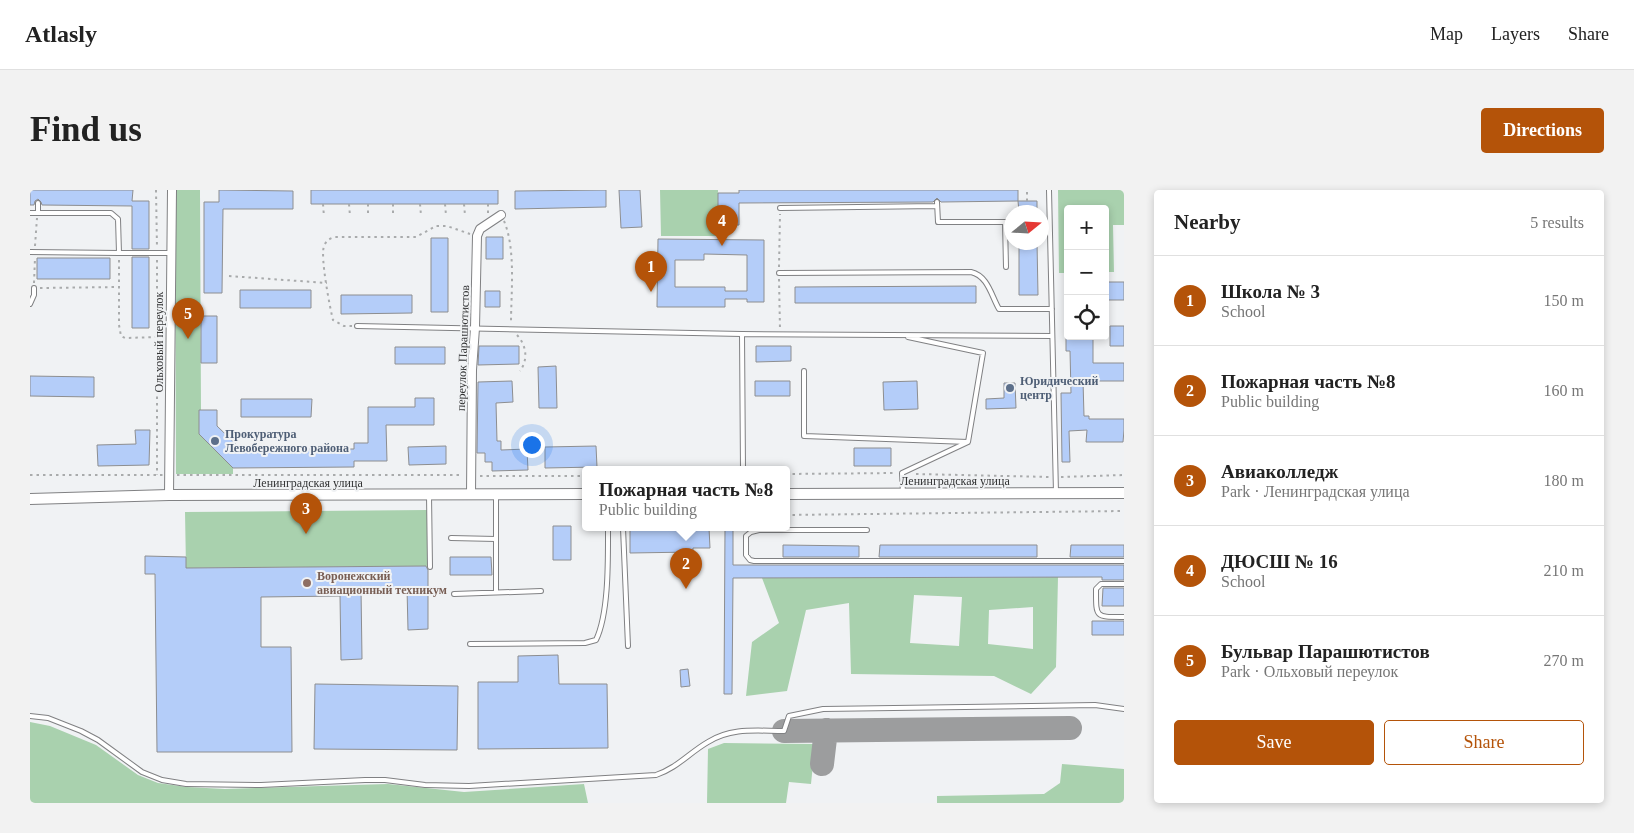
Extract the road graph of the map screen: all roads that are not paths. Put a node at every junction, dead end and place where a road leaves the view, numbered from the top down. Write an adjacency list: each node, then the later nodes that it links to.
1 (172, 190): 10 (street, Ольховый переулок)
2 (1049, 190): 15 (lane)
3 (38, 203): 5 (lane)
4 (780, 208): 11 (lane)
5 (38, 213): 6 (lane); 9 (lane)
6 (30, 214)
7 (501, 215): 17 (street, переулок Парашютистов)
8 (32, 252): 9 (lane)
9 (119, 252): 10 (lane)
10 (171, 253): 30 (street, Ольховый переулок)
11 (1006, 267)
12 (779, 273): 15 (lane)
13 (34, 288): 14 (lane)
14 (30, 304)
15 (1052, 309): 20 (lane)
16 (357, 326): 17 (lane)
17 (475, 328): 18 (lane); 32 (street, переулок Парашютистов)
18 (742, 334): 19 (lane); 23 (lane)
19 (900, 335): 20 (lane); 22 (lane)
20 (1052, 336): 24 (lane)
21 (804, 371): 22 (lane)
22 (968, 442): 29 (lane)
23 (743, 466)
24 (1056, 493): 25 (main road, Ленинградская улица); 29 (main road, Ленинградская улица)
25 (1124, 493)
26 (496, 494): 27 (main road, Ленинградская улица); 32 (main road, Ленинградская улица); 40 (lane)
27 (582, 494)
28 (790, 494): 29 (main road, Ленинградская улица)
29 (902, 494)
30 (169, 495): 31 (main road, Ленинградская улица); 33 (main road, Ленинградская улица)
31 (428, 495): 32 (main road, Ленинградская улица); 42 (lane)
32 (471, 495)
33 (30, 499)
34 (790, 529): 35 (lane)
35 (866, 530)
36 (608, 531): 48 (lane)
37 (623, 531): 49 (lane)
38 (755, 531): 41 (lane)
39 (451, 538): 40 (lane)
40 (496, 539): 45 (lane)
41 (1124, 561)
42 (430, 567)
43 (1124, 584): 47 (lane)
44 (540, 591): 45 (lane)
45 (496, 592): 46 (lane)
46 (454, 594)
47 (1124, 616)
48 (470, 644)
49 (628, 646)
50 (1124, 709): 51 (lane)
51 (30, 716)

